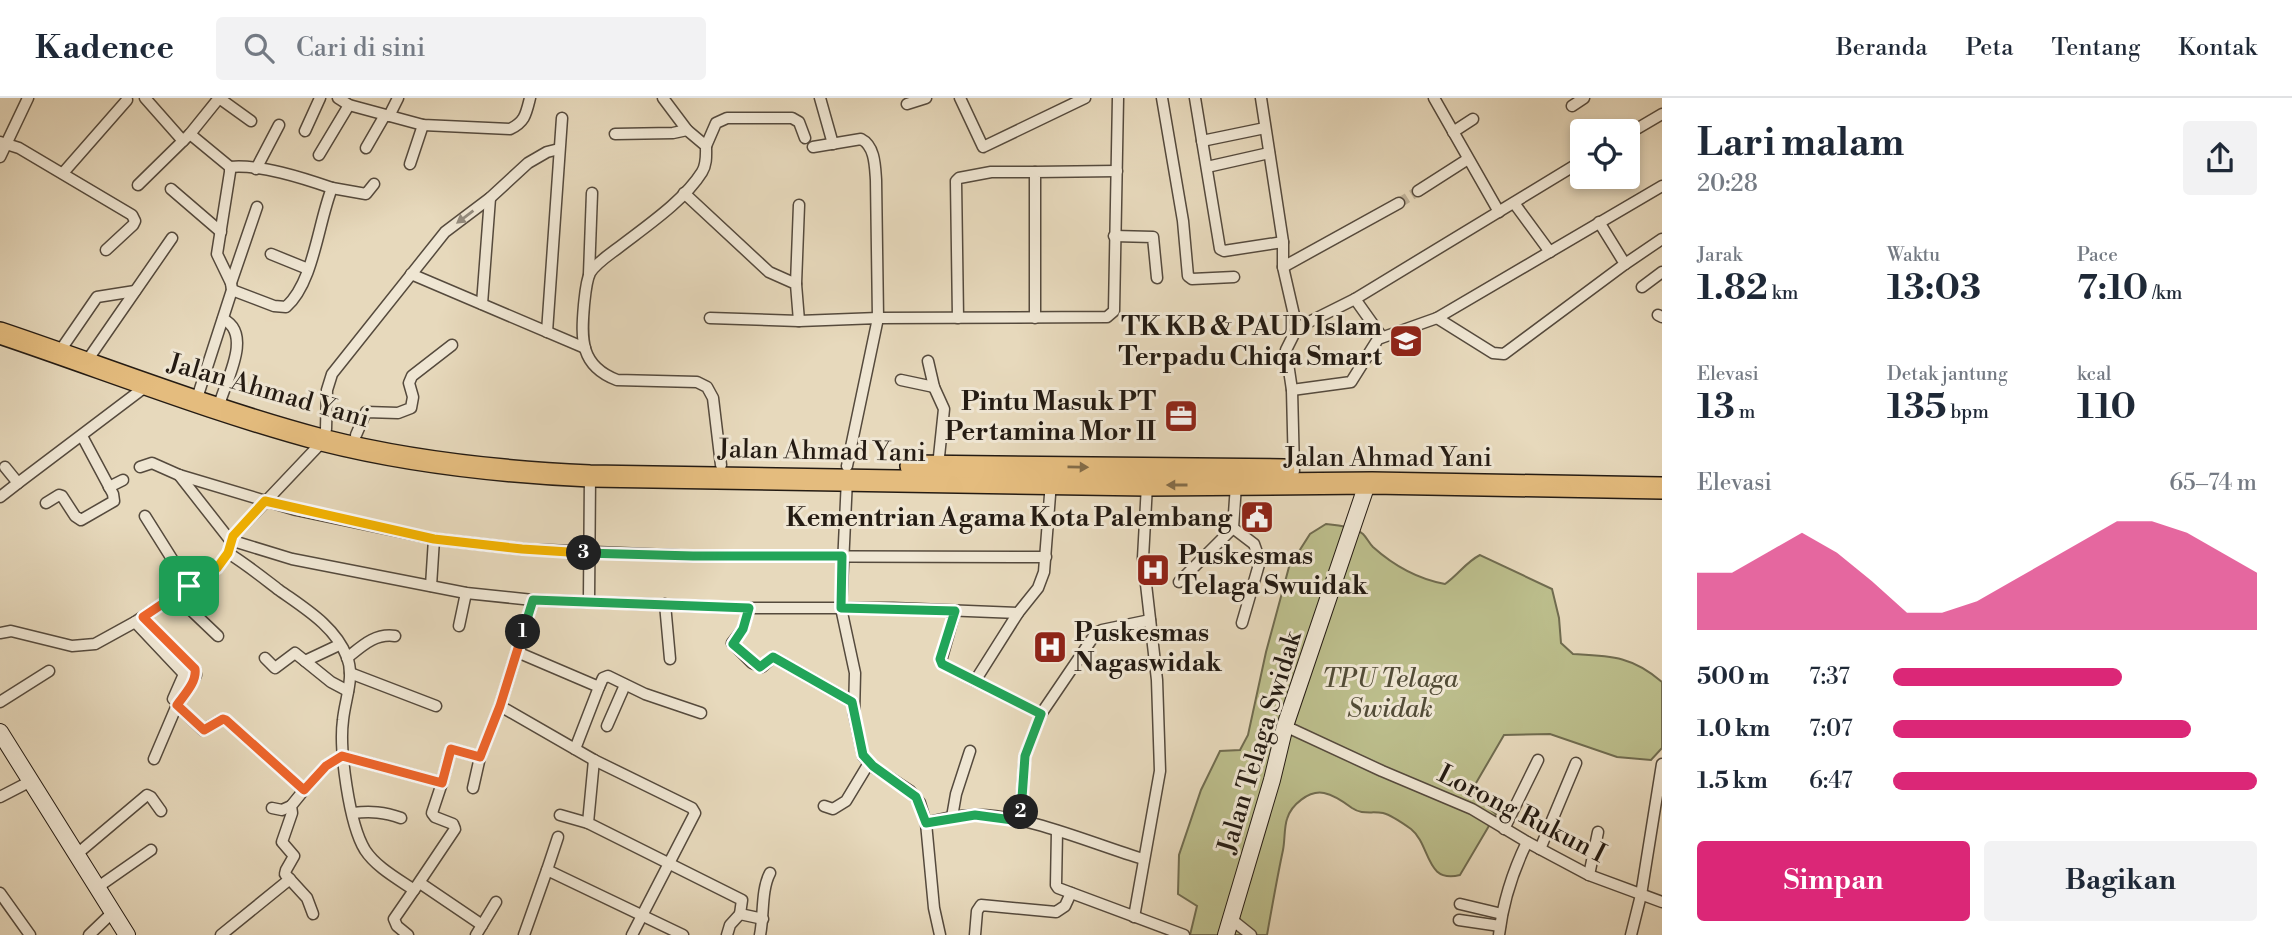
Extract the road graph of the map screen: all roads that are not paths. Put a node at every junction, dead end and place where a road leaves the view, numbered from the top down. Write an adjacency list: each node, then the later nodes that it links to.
1 (27, 98): 38 (street)
2 (145, 98): 35 (street)
3 (320, 98): 32 (street)
4 (338, 98): 20 (street)
5 (398, 98): 23 (street)
6 (530, 98): 28 (street)
7 (663, 98): 31 (street)
8 (820, 98): 39 (street)
9 (926, 98): 19 (street)
10 (1085, 98): 17 (street)
11 (1118, 98): 53 (street)
12 (1162, 98): 85 (street)
13 (1195, 98): 37 (street)
14 (1261, 98): 30 (street)
15 (1434, 98): 33 (street)
16 (1584, 98): 21 (street)
17 (964, 99)
18 (127, 100): 55 (street)
19 (907, 104)
20 (349, 105): 23 (street); 45 (street)
21 (1572, 106)
22 (1662, 114): 29 (street)
23 (387, 116): 28 (street); 41 (street)
24 (562, 118): 43 (street)
25 (1473, 119): 33 (street)
26 (251, 121): 35 (street)
27 (279, 125): 52 (street)
28 (423, 125): 48 (street)
29 (1640, 127)
30 (1265, 128): 37 (street); 44 (street)
31 (687, 130): 34 (street); 40 (street)
32 (305, 131)
33 (1453, 132): 47 (street)
34 (615, 134)
35 (187, 138): 49 (street); 57 (street)
36 (806, 138): 40 (street)
37 (1202, 141): 50 (street)
38 (3, 143): 46 (street); 55 (street)
39 (833, 144): 42 (street); 94 (street)
40 (706, 146): 63 (street)
41 (366, 148)
42 (813, 148)
43 (559, 149): 64 (street); 102 (street)
44 (1269, 153): 50 (street); 75 (street)
45 (319, 155)
46 (0, 157)
47 (1468, 159): 61 (street); 69 (street)
48 (410, 164)
49 (230, 167): 52 (street); 71 (street)
50 (1207, 167): 75 (street)
51 (1570, 168): 66 (street)
52 (256, 169): 59 (street)
53 (1117, 171): 54 (street); 72 (street)
54 (1035, 172): 95 (street); 96 (street)
55 (63, 173): 76 (street)
56 (374, 184): 59 (street)
57 (138, 185)
58 (1662, 186): 70 (street)
59 (332, 188): 81 (street)
60 (171, 189): 71 (street)
61 (1418, 191)
62 (592, 193): 84 (street)
63 (684, 193): 84 (street); 87 (street)
64 (490, 198): 83 (street, one-way to 83); 92 (street)
65 (1399, 203): 80 (street)
66 (1514, 203): 69 (street); 77 (street)
67 (799, 205): 87 (street)
68 (257, 207): 88 (street)
69 (1499, 212): 91 (street)
70 (1600, 222): 77 (street); 79 (street)
71 (221, 232): 88 (street)
72 (1114, 236): 86 (street); 96 (street)
73 (172, 238): 90 (street)
74 (1662, 239): 79 (street)
75 (1283, 242): 80 (street)
76 (106, 250)
77 (1550, 252): 97 (street)
78 (271, 254): 81 (street)
79 (1625, 264): 97 (street)
80 (1283, 267): 101 (street)
81 (308, 269): 88 (street)
82 (1662, 272): 89 (street)
83 (411, 274): 92 (street); 116 (street)
84 (589, 274): 107 (street)
85 (1234, 277)
86 (1157, 278)
87 (796, 284): 99 (street)
88 (232, 286): 98 (street)
89 (1642, 288)
90 (135, 291): 105 (street); 108 (street)
91 (1355, 299): 101 (street); 104 (street)
92 (482, 304): 102 (street)
93 (710, 318): 99 (street)
94 (878, 318): 95 (street); 99 (street); 124 (street)
95 (958, 318): 96 (street)
96 (1035, 318)
97 (1437, 318): 104 (street)
98 (223, 319): 114 (street); 115 (street)
99 (799, 321)
100 (0, 325): 105 (highway, Jalan Ahmad Yani)
101 (1297, 328): 113 (street)
102 (547, 332): 107 (street)
103 (0, 334): 111 (highway, Jalan Ahmad Yani)
104 (1382, 337): 113 (street)
105 (64, 345): 108 (highway, Jalan Ahmad Yani)
106 (452, 345): 117 (street)
107 (584, 348): 119 (street)
108 (91, 355): 114 (highway, Jalan Ahmad Yani)
109 (928, 360): 112 (street)
110 (901, 380): 112 (street)
111 (149, 384): 116 (highway, Jalan Ahmad Yani); 118 (street)
112 (934, 387): 120 (street)
113 (1292, 390): 123 (street)
114 (199, 393): 115 (highway, Jalan Ahmad Yani)
115 (220, 399): 116 (highway, Jalan Ahmad Yani)
116 (325, 435): 117 (highway, Jalan Ahmad Yani); 126 (highway, Jalan Ahmad Yani); 137 (street)
117 (356, 435): 119 (highway, Jalan Ahmad Yani)
118 (82, 436): 131 (street); 134 (street)
119 (721, 466): 124 (highway, Jalan Ahmad Yani)
120 (938, 466): 123 (highway, Jalan Ahmad Yani, one-way to 123); 124 (highway, Jalan Ahmad Yani)
121 (5, 467): 131 (street)
122 (140, 467): 125 (street)
123 (1294, 471): 128 (highway, Jalan Ahmad Yani)
124 (847, 472): 126 (highway, Jalan Ahmad Yani); 130 (highway, Jalan Ahmad Yani); 145 (street)
125 (179, 475): 137 (street); 142 (street)
126 (590, 476): 144 (street)
127 (1662, 476): 128 (highway, Jalan Ahmad Yani)
128 (1369, 478): 133 (highway, Jalan Ahmad Yani); 135 (highway, Jalan Ahmad Yani); 186 (street, Jalan Telaga Swidak)
129 (123, 480): 134 (street)
130 (1051, 482): 132 (highway, Jalan Ahmad Yani); 146 (street)
131 (18, 484): 136 (street)
132 (1147, 485): 133 (highway, Jalan Ahmad Yani, one-way to 132); 160 (street)
133 (1236, 485): 140 (street)
134 (109, 487): 138 (street)
135 (1662, 488)
136 (0, 497)
137 (265, 501): 141 (street); 142 (street)
138 (46, 503)
139 (145, 516): 148 (street)
140 (1233, 528): 147 (street); 161 (street)
141 (434, 539): 144 (street); 149 (street)
142 (230, 540): 143 (street); 149 (street)
143 (228, 553): 148 (street); 166 (street)
144 (591, 553): 145 (street); 153 (street)
145 (842, 556): 146 (street); 156 (street)
146 (1046, 557): 158 (street)
147 (1179, 582)
148 (189, 586): 151 (street)
149 (431, 586): 150 (street)
150 (466, 593): 152 (street); 162 (street)
151 (175, 595): 159 (street); 164 (street)
152 (533, 600): 153 (street); 167 (street)
153 (589, 600): 154 (street)
154 (666, 604): 155 (street); 170 (street)
155 (749, 608): 156 (street); 180 (street)
156 (841, 608): 157 (street); 180 (street)
157 (955, 611): 158 (street); 174 (street)
158 (1018, 613): 174 (street)
159 (139, 620): 163 (street); 179 (street)
160 (1150, 620): 184 (street); 222 (street)
161 (1242, 623)
162 (459, 626)
163 (0, 633)
164 (218, 636)
165 (396, 636): 169 (street)
166 (339, 645): 169 (street); 171 (street)
167 (517, 652): 176 (street); 182 (street)
168 (265, 658): 171 (street)
169 (347, 658): 173 (street)
170 (670, 659)
171 (305, 662): 177 (street)
172 (50, 671): 178 (street)
173 (349, 673): 177 (street); 181 (street)
174 (975, 681): 184 (street)
175 (625, 685): 176 (street); 183 (street); 185 (street)
176 (599, 687): 188 (street)
177 (348, 691): 190 (street)
178 (0, 702)
179 (175, 702): 192 (street); 201 (street)
180 (852, 702): 195 (street)
181 (436, 706)
182 (500, 706): 188 (street); 191 (street)
183 (701, 713)
184 (1041, 714): 211 (street)
185 (607, 726)
186 (1285, 726): 214 (street, Lorong Rukun I); 246 (street, Jalan Telaga Swidak)
187 (0, 732): 198 (street)
188 (575, 749): 193 (street)
189 (970, 751): 209 (street)
190 (342, 756): 199 (street); 201 (street); 207 (street)
191 (480, 757): 199 (street); 200 (street)
192 (154, 759)
193 (594, 760): 212 (street); 223 (street)
194 (1538, 760): 214 (street)
195 (869, 763): 204 (street); 213 (street)
196 (1576, 763): 219 (street)
197 (1662, 764): 232 (street)
198 (31, 781): 202 (street); 221 (street)
199 (442, 783): 229 (street)
200 (473, 788)
201 (304, 790): 203 (street)
202 (0, 797)
203 (291, 806): 205 (street); 227 (street)
204 (824, 806)
205 (272, 808)
206 (161, 811): 221 (street)
207 (353, 813): 210 (street); 229 (street)
208 (560, 816): 212 (street)
209 (952, 817): 211 (street); 213 (street)
210 (401, 818)
211 (1020, 821): 215 (street)
212 (588, 823): 223 (street)
213 (926, 823): 258 (street)
214 (1504, 829): 218 (street, Lorong Rukun I)
215 (1057, 831): 222 (street); 231 (street)
216 (1598, 832): 226 (street)
217 (558, 837): 224 (street)
218 (1527, 842): 219 (street, Lorong Rukun I); 245 (street)
219 (1540, 849): 226 (street, Lorong Rukun I)
220 (151, 850): 228 (street)
221 (77, 854): 228 (street)
222 (1143, 859): 241 (street)
223 (669, 864): 239 (street); 240 (street)
224 (547, 870): 240 (street); 254 (street)
225 (770, 873): 242 (street)
226 (1589, 875): 232 (street, Lorong Rukun I)
227 (290, 879): 238 (street); 253 (street)
228 (98, 887): 237 (street)
229 (417, 887): 247 (street); 249 (street)
230 (0, 893): 236 (street)
231 (1071, 893): 241 (street); 259 (street)
232 (1641, 895): 234 (street, Lorong Rukun I); 263 (street)
233 (496, 902): 247 (street)
234 (1662, 902)
235 (1460, 904): 245 (street)
236 (4, 908): 250 (street)
237 (113, 912): 251 (street); 252 (street)
238 (313, 914)
239 (740, 914): 242 (street); 248 (street)
240 (643, 916): 255 (street); 256 (street)
241 (1134, 917): 244 (street)
242 (763, 919): 257 (street)
243 (1459, 920): 245 (street)
244 (1150, 922): 260 (street); 261 (street)
245 (1500, 925)
246 (1228, 927): 262 (street)
247 (479, 930)
248 (728, 930)
249 (402, 933)
250 (30, 935)
251 (89, 935)
252 (127, 935)
253 (221, 935)
254 (524, 935)
255 (632, 935)
256 (683, 935)
257 (760, 935)
258 (940, 935)
259 (975, 935)
260 (1150, 935)
261 (1184, 935)
262 (1251, 935)
263 (1631, 935)

